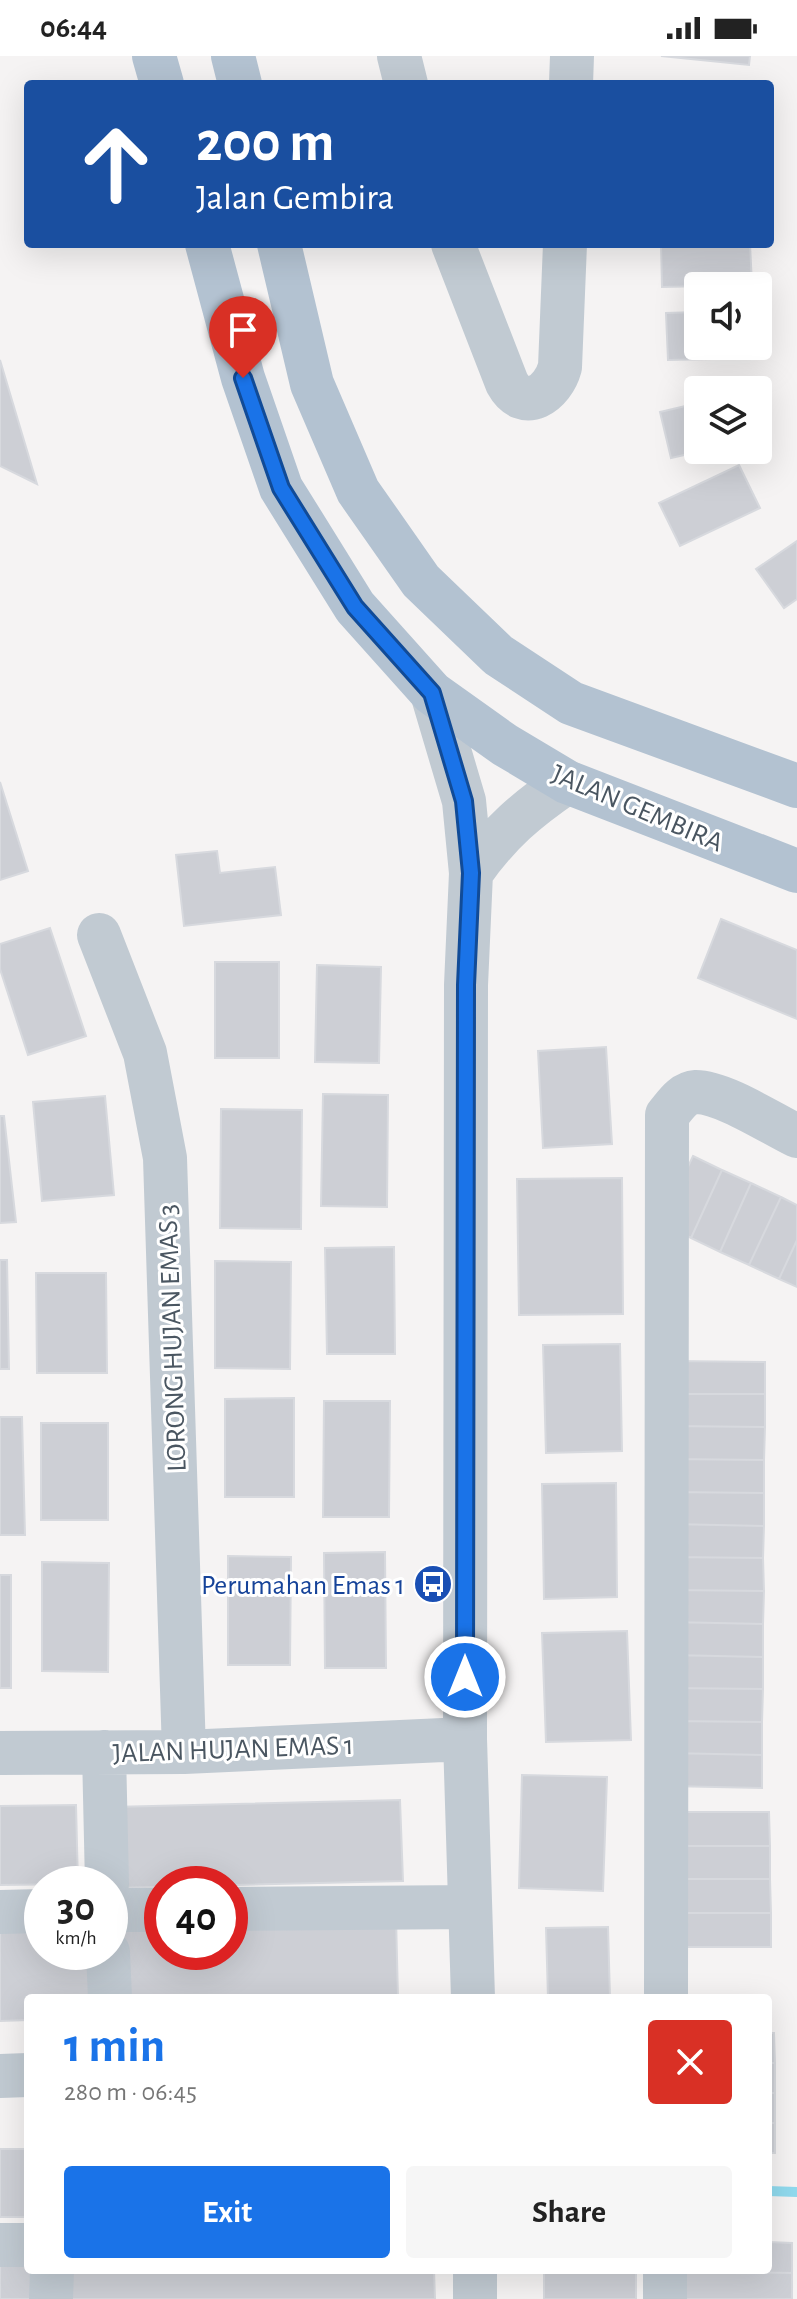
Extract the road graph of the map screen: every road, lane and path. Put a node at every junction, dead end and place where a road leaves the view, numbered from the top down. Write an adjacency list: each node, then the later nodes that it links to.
1 (154, 56): 5 (main road)
2 (233, 56): 6 (main road)
3 (399, 56): 7 (street)
4 (572, 56): 8 (street)
5 (161, 80)
6 (239, 80)
7 (405, 80)
8 (571, 80)
9 (208, 248): 13 (main road, JALAN GEMBIRA)
10 (280, 248): 15 (main road)
11 (455, 248): 12 (street)
12 (565, 248)
13 (432, 693): 14 (main road, JALAN GEMBIRA); 17 (street)
14 (567, 782): 16 (main road, JALAN GEMBIRA); 17 (street)
15 (797, 786)
16 (797, 871)
17 (471, 873): 20 (street)
18 (99, 935): 22 (street, LORONG HUJAN EMAS 3)
19 (797, 1136): 32 (street)
20 (465, 1739): 22 (street, JALAN HUJAN EMAS 1); 25 (street)
21 (104, 1752): 22 (street, JALAN HUJAN EMAS 1); 23 (street, JALAN HUJAN EMAS 1); 24 (street)
22 (184, 1752)
23 (0, 1753)
24 (107, 1866)
25 (470, 1907): 26 (street); 31 (street)
26 (248, 1909)
27 (24, 1911): 28 (street)
28 (0, 1912)
29 (109, 1970): 30 (street)
30 (110, 1994)
31 (473, 1994)
32 (666, 1994)
33 (24, 2075): 34 (street)
34 (0, 2076)
35 (0, 2245): 36 (street)
36 (24, 2245)
37 (52, 2274): 40 (street)
38 (475, 2274): 41 (street)
39 (665, 2274): 42 (street)
40 (51, 2299)
41 (475, 2299)
42 (665, 2299)

